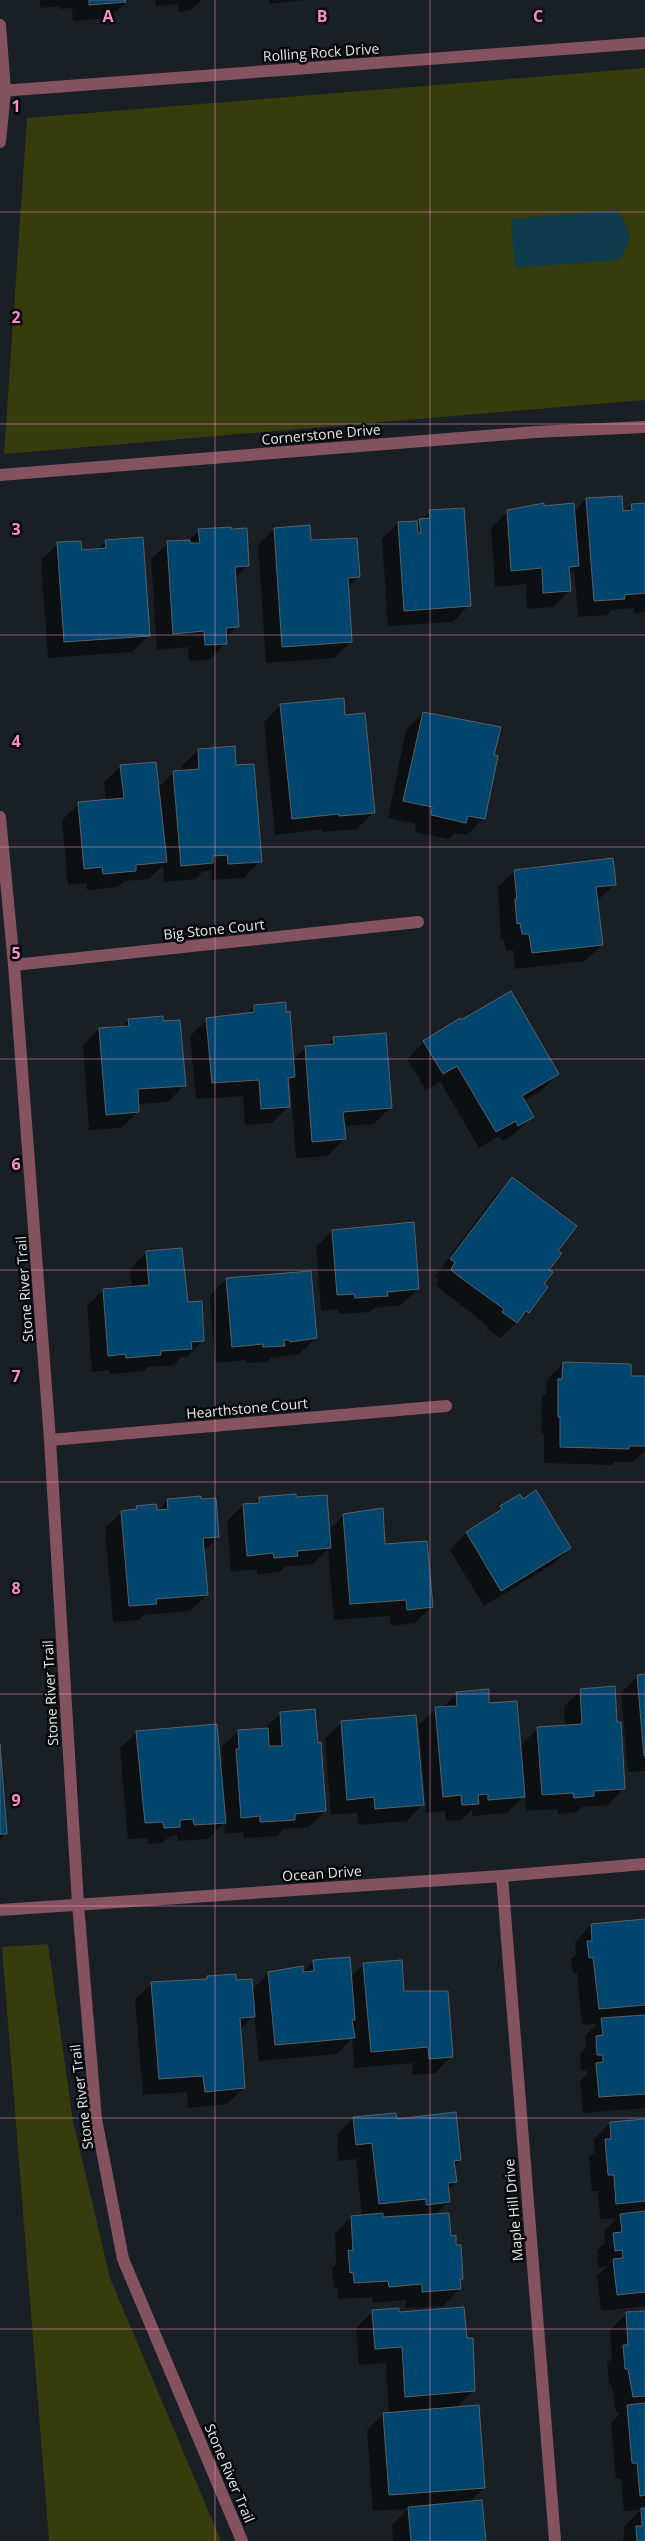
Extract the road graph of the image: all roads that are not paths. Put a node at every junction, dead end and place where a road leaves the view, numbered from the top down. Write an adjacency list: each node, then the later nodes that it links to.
1 (0, 25): 3 (street)
2 (645, 43): 3 (street, Rolling Rock Drive)
3 (2, 91): 4 (street)
4 (0, 142)
5 (645, 427): 6 (street, Cornerstone Drive)
6 (0, 475)
7 (0, 817): 9 (street, Stone River Trail)
8 (418, 922): 9 (street, Big Stone Court)
9 (14, 965): 11 (street, Stone River Trail)
10 (446, 1406): 11 (street, Hearthstone Court)
11 (50, 1440): 14 (street, Stone River Trail)
12 (645, 1864): 13 (street, Ocean Drive)
13 (502, 1876): 14 (street, Ocean Drive); 17 (street, Maple Hill Drive)
14 (78, 1904): 15 (street, Ocean Drive); 16 (street, Stone River Trail)
15 (0, 1910)
16 (242, 2541)
17 (555, 2541)

